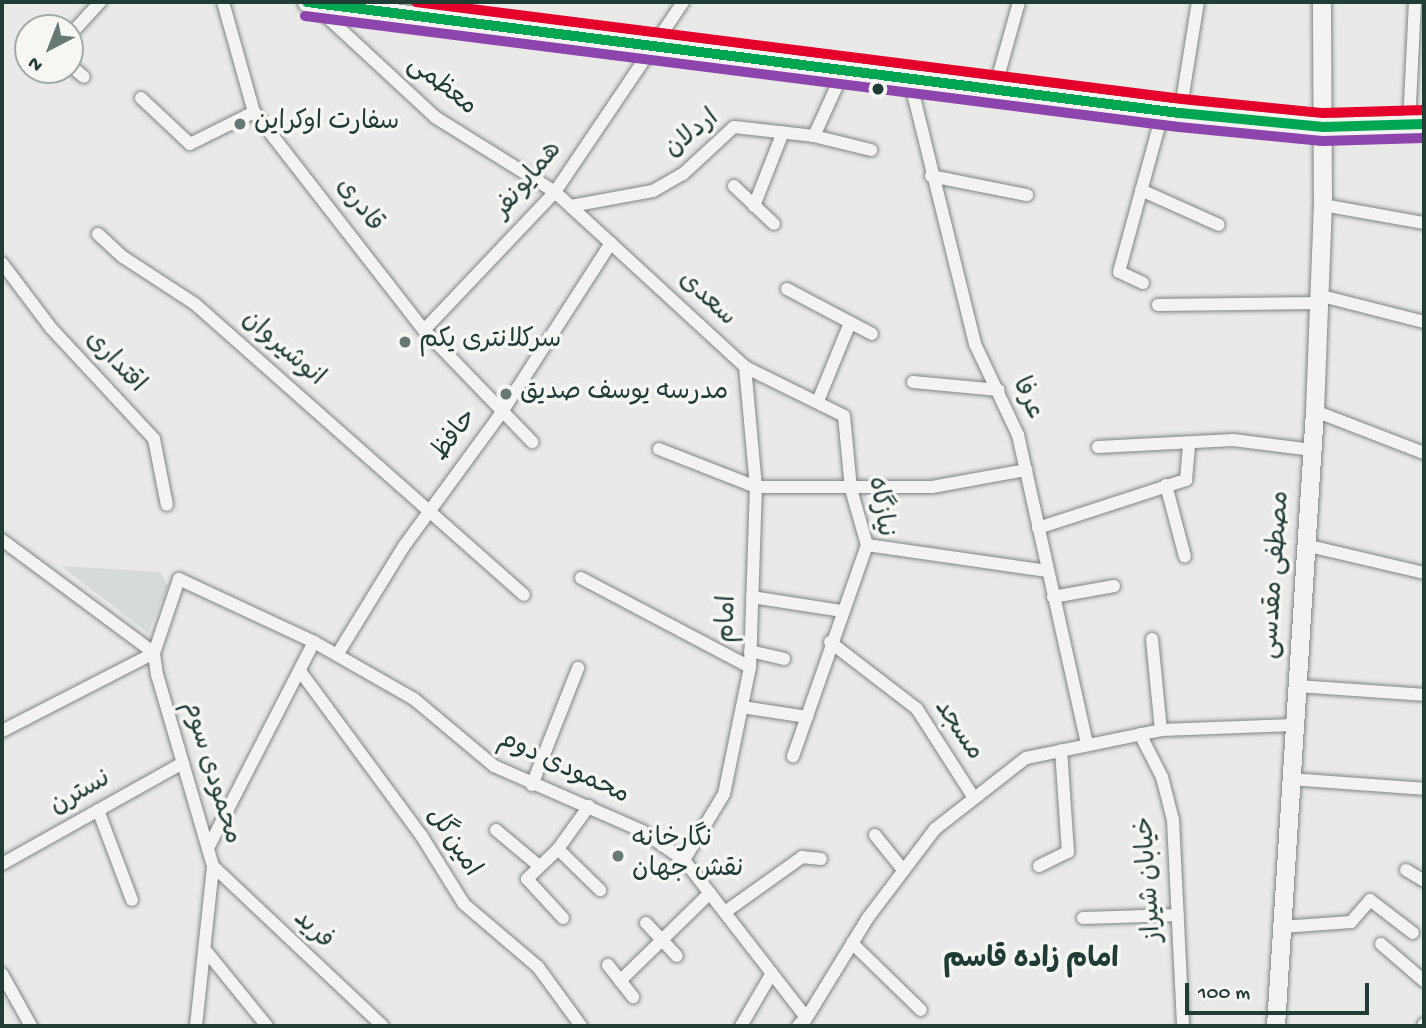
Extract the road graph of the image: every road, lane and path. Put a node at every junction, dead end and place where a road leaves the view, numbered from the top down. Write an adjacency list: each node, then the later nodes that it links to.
1 (100, 2): 10 (street)
2 (223, 2): 16 (street, قادری)
3 (309, 2): 9 (main road); 26 (street, معظمی)
4 (683, 2): 11 (street, همایونفر)
5 (1019, 2): 14 (street)
6 (1198, 2): 17 (street)
7 (1322, 2): 19 (main road, مصطفی مقدسی)
8 (1415, 2): 18 (street)
9 (350, 5): 11 (main road)
10 (84, 20)
11 (655, 50): 12 (main road); 26 (street, همایونفر)
12 (845, 68): 13 (main road); 21 (street)
13 (909, 77): 14 (main road); 23 (street, عرفا)
14 (995, 88): 17 (main road)
15 (141, 98): 16 (street)
16 (254, 112): 43 (street, قادری)
17 (1172, 112): 19 (main road); 25 (street)
18 (1417, 124): 19 (main road)
19 (1323, 127): 28 (main road, مصطفی مقدسی)
20 (783, 132): 21 (street, اردلان); 29 (street, اردلان); 30 (street)
21 (814, 136): 22 (street, اردلان)
22 (871, 150)
23 (931, 176): 27 (street); 47 (street, عرفا)
24 (734, 186): 30 (street)
25 (1141, 190): 33 (street); 37 (street)
26 (555, 192): 29 (street, سعدی); 43 (street, همایونفر)
27 (1027, 195)
28 (1323, 205): 31 (street); 39 (main road, مصطفی مقدسی)
29 (571, 206): 35 (street, سعدی)
30 (754, 206): 32 (street)
31 (1424, 223)
32 (774, 224)
33 (1219, 226)
34 (98, 234): 63 (street, انوشیروان)
35 (611, 243): 45 (street, سعدی); 50 (street, حافظ)
36 (2, 262): 62 (street, اقتداری)
37 (1143, 284)
38 (787, 289): 42 (street)
39 (1318, 299): 40 (street); 41 (street); 49 (main road, مصطفی مقدسی)
40 (1158, 305)
41 (1424, 322)
42 (850, 323): 44 (street); 48 (street)
43 (424, 330): 50 (street, قادری)
44 (872, 334)
45 (745, 367): 48 (street, سعدی); 60 (street, امام)
46 (913, 382): 47 (street)
47 (999, 390): 58 (street, عرفا)
48 (818, 401): 51 (street, سعدی)
49 (1315, 411): 56 (main road, مصطفی مقدسی); 57 (street)
50 (502, 412): 52 (street, قادری); 63 (street, حافظ)
51 (844, 416): 61 (street, نیازگاه)
52 (532, 442)
53 (1189, 443): 54 (street); 56 (street); 59 (street)
54 (1098, 447)
55 (659, 449): 60 (street)
56 (1312, 450): 67 (main road, مصطفی مقدسی)
57 (1424, 453)
58 (1026, 470): 61 (street); 64 (street, عرفا)
59 (1166, 485): 64 (street); 68 (street)
60 (756, 488): 61 (street); 74 (street, امام)
61 (851, 489): 66 (street, نیازگاه)
62 (167, 505)
63 (429, 510): 73 (street, انوشیروان); 82 (street, حافظ)
64 (1038, 528): 69 (street, عرفا)
65 (2, 540): 81 (street)
66 (867, 545): 69 (street); 76 (street, نیازگاه)
67 (1305, 545): 70 (street); 87 (main road, مصطفی مقدسی)
68 (1185, 557)
69 (1047, 571): 75 (street, عرفا)
70 (1424, 573)
71 (581, 578): 84 (street)
72 (1114, 586): 75 (street)
73 (524, 595)
74 (752, 597): 76 (street); 80 (street, امام)
75 (1053, 597): 95 (street, عرفا)
76 (841, 611): 79 (street, نیازگاه)
77 (1152, 639): 92 (street)
78 (314, 642): 81 (street, محمودی دوم); 82 (street, محمودی دوم); 86 (street)
79 (830, 642): 90 (street, نیازگاه); 102 (street, مسجد)
80 (751, 651): 83 (street); 84 (street, امام)
81 (154, 653): 93 (street); 98 (street, محمودی سوم)
82 (337, 655): 100 (street, محمودی دوم)
83 (784, 659)
84 (750, 667): 89 (street, امام)
85 (578, 668): 100 (street)
86 (300, 671): 107 (street); 145 (street, امین‌گل)
87 (1296, 686): 88 (street); 91 (main road, مصطفی مقدسی)
88 (1424, 695)
89 (742, 707): 90 (street); 110 (street, امام)
90 (807, 717): 97 (street, نیازگاه)
91 (1293, 725): 92 (street); 99 (main road, مصطفی مقدسی)
92 (1161, 730): 94 (street)
93 (2, 731)
94 (1140, 734): 95 (street); 122 (street, خیابان شیراز)
95 (1087, 743): 96 (street)
96 (1061, 750): 102 (street); 114 (street)
97 (793, 757)
98 (183, 763): 104 (street, نسترن); 107 (street, محمودی سوم)
99 (1289, 779): 101 (street); 126 (main road, مصطفی مقدسی)
100 (532, 785): 103 (street, محمودی دوم)
101 (1424, 789)
102 (974, 798): 115 (street)
103 (589, 806): 108 (street); 110 (street, محمودی دوم)
104 (99, 810): 111 (street, نسترن); 120 (street)
105 (496, 830): 113 (street)
106 (875, 835): 115 (street)
107 (208, 848): 112 (street, محمودی سوم)
108 (558, 849): 113 (street); 118 (street)
109 (821, 859): 121 (street)
110 (684, 860): 119 (street, محمودی دوم)
111 (2, 864)
112 (214, 866): 131 (street, محمودی سوم); 144 (street, فرید)
113 (539, 866): 123 (street)
114 (1038, 866)
115 (903, 870): 129 (street)
116 (1406, 870): 117 (street)
117 (1424, 881)
118 (600, 890)
119 (710, 892): 121 (street, محمودی دوم); 128 (street)
120 (132, 900)
121 (725, 912): 134 (street, محمودی دوم)
122 (1178, 915): 124 (street); 147 (street, خیابان شیراز)
123 (563, 918)
124 (1083, 918)
125 (646, 923): 128 (street)
126 (1282, 927): 127 (street); 148 (main road, مصطفی مقدسی)
127 (1413, 933)
128 (662, 939): 132 (street); 136 (street)
129 (852, 943): 139 (street); 140 (street)
130 (1381, 944): 137 (street)
131 (205, 951): 142 (street, محمودی سوم); 143 (street)
132 (677, 956)
133 (608, 965): 136 (street)
134 (772, 972): 140 (street, محمودی دوم); 146 (street)
135 (2, 974): 141 (street)
136 (620, 981): 138 (street)
137 (1424, 981)
138 (633, 997)
139 (921, 1010)
140 (802, 1023)
141 (31, 1026)
142 (196, 1026)
143 (267, 1026)
144 (383, 1026)
145 (581, 1026)
146 (741, 1026)
147 (1183, 1026)
148 (1276, 1026)

